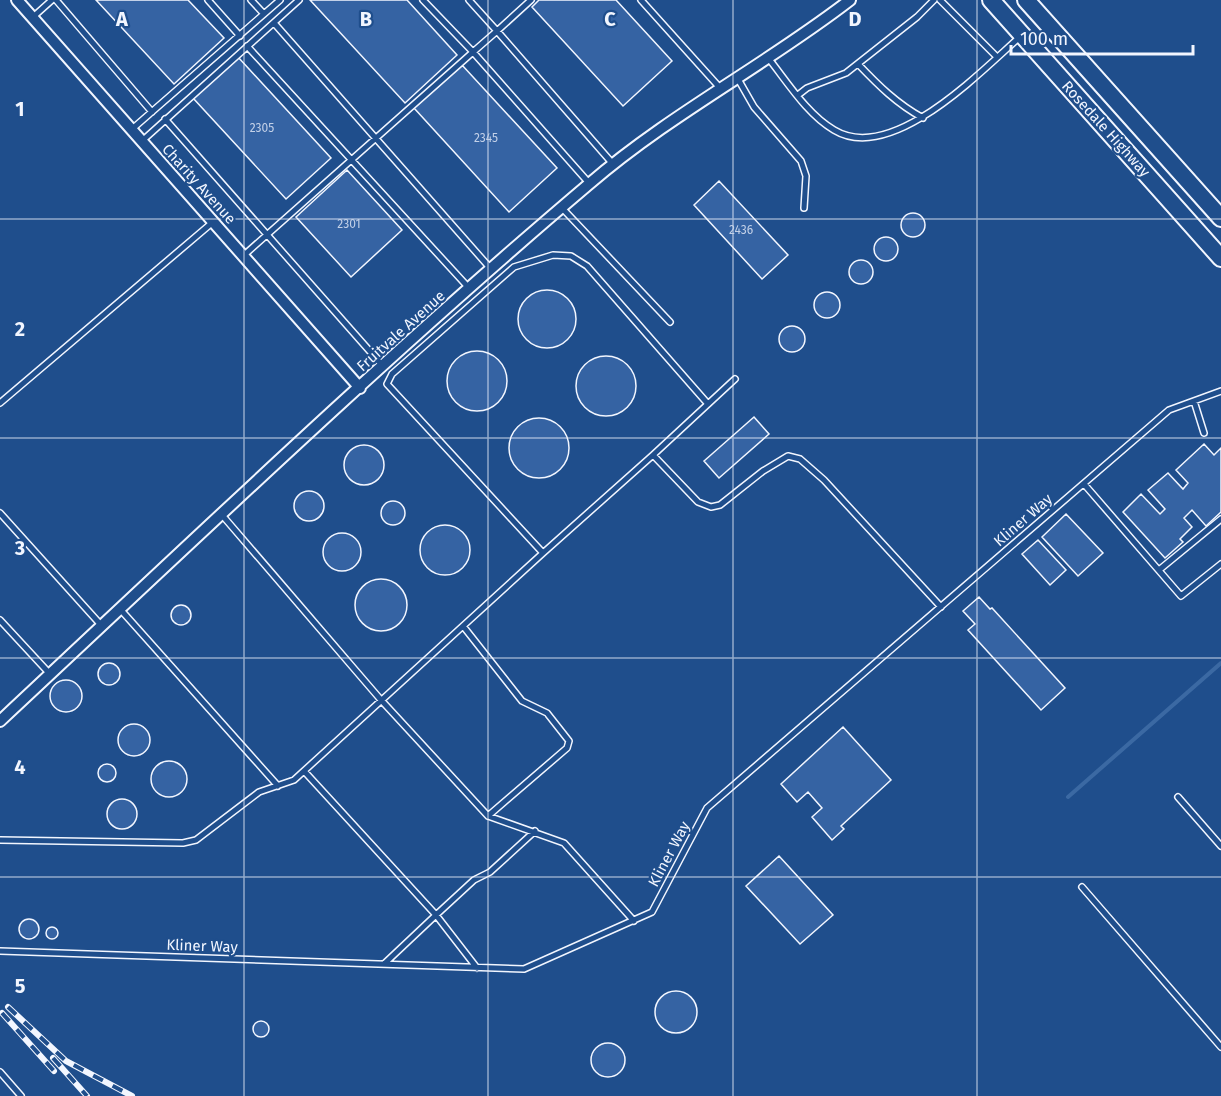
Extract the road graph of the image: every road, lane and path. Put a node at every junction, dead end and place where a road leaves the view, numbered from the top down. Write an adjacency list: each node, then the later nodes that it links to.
1 (17, 0): 17 (street, Charity Avenue)
2 (54, 0): 17 (lane); 30 (lane)
3 (208, 0): 21 (lane)
4 (251, 0): 16 (lane)
5 (280, 0): 16 (lane)
6 (299, 0): 18 (lane)
7 (423, 0): 23 (lane)
8 (469, 0): 19 (lane)
9 (531, 0): 19 (lane)
10 (641, 0): 28 (lane)
11 (850, 0): 25 (street, Fruitvale Avenue)
12 (934, 0): 26 (lane)
13 (940, 0): 24 (lane)
14 (991, 0): 20 (main road, Rosedale Highway)
15 (1026, 0): 41 (main road, Rosedale Highway)
16 (264, 14): 21 (lane)
17 (32, 18): 33 (street, Charity Avenue)
18 (274, 23): 22 (lane); 34 (lane)
19 (497, 32): 23 (lane); 37 (lane)
20 (1022, 35): 24 (lane); 45 (main road, Rosedale Highway)
21 (240, 36): 30 (lane)
22 (247, 46): 32 (lane); 36 (lane)
23 (473, 52): 34 (lane); 38 (lane)
24 (997, 57): 31 (lane)
25 (769, 59): 27 (street, Fruitvale Avenue); 29 (lane)
26 (858, 64): 29 (lane); 31 (lane)
27 (738, 78): 28 (street, Fruitvale Avenue); 40 (lane)
28 (721, 89): 37 (street, Fruitvale Avenue)
29 (798, 95): 31 (lane)
30 (152, 112): 33 (lane)
31 (924, 118)
32 (165, 119): 35 (lane); 43 (lane)
33 (131, 130): 35 (street, Charity Avenue)
34 (376, 137): 36 (lane); 46 (lane)
35 (141, 141): 42 (street, Charity Avenue)
36 (350, 159): 43 (lane); 47 (lane)
37 (613, 164): 38 (street, Fruitvale Avenue)
38 (589, 183): 39 (street, Fruitvale Avenue)
39 (562, 207): 46 (street, Fruitvale Avenue); 48 (lane)
40 (804, 208)
41 (1221, 218)
42 (213, 222): 44 (street, Charity Avenue); 54 (lane)
43 (267, 232): 44 (lane); 49 (lane)
44 (243, 256): 51 (street, Charity Avenue)
45 (1221, 258)
46 (492, 270): 47 (street, Fruitvale Avenue)
47 (470, 289): 49 (street, Fruitvale Avenue)
48 (670, 322)
49 (383, 366): 51 (street, Fruitvale Avenue)
50 (735, 379): 55 (lane)
51 (360, 388): 60 (street, Fruitvale Avenue)
52 (1221, 391): 53 (lane, Kliner Way)
53 (1194, 401): 56 (lane); 58 (lane, Kliner Way)
54 (0, 403)
55 (708, 404): 57 (lane); 62 (lane)
56 (1204, 433)
57 (654, 455): 62 (lane); 65 (lane)
58 (1084, 484): 64 (lane); 65 (lane, Kliner Way)
59 (0, 513): 68 (lane)
60 (222, 515): 66 (street, Fruitvale Avenue); 71 (lane)
61 (1221, 519): 64 (lane)
62 (543, 553): 69 (lane)
63 (1221, 564): 64 (lane)
64 (1159, 570)
65 (941, 607): 82 (lane, Kliner Way)
66 (120, 609): 68 (street, Fruitvale Avenue); 74 (lane)
67 (0, 620): 70 (lane)
68 (102, 626): 70 (street, Fruitvale Avenue)
69 (463, 626): 71 (lane); 76 (lane)
70 (50, 674): 72 (street, Fruitvale Avenue)
71 (381, 700): 73 (lane); 76 (lane)
72 (0, 721)
73 (304, 771): 74 (lane); 81 (lane)
74 (278, 786): 78 (lane)
75 (1178, 797): 79 (lane)
76 (488, 816): 77 (lane)
77 (535, 831): 81 (lane); 82 (lane)
78 (0, 840)
79 (1221, 846)
80 (1082, 887): 86 (lane)
81 (436, 915): 84 (lane); 85 (lane)
82 (634, 921): 85 (lane, Kliner Way)
83 (0, 951): 84 (lane, Kliner Way)
84 (384, 964): 85 (lane, Kliner Way)
85 (477, 968)
86 (1221, 1047)
87 (0, 1072): 88 (lane)
88 (21, 1096)

